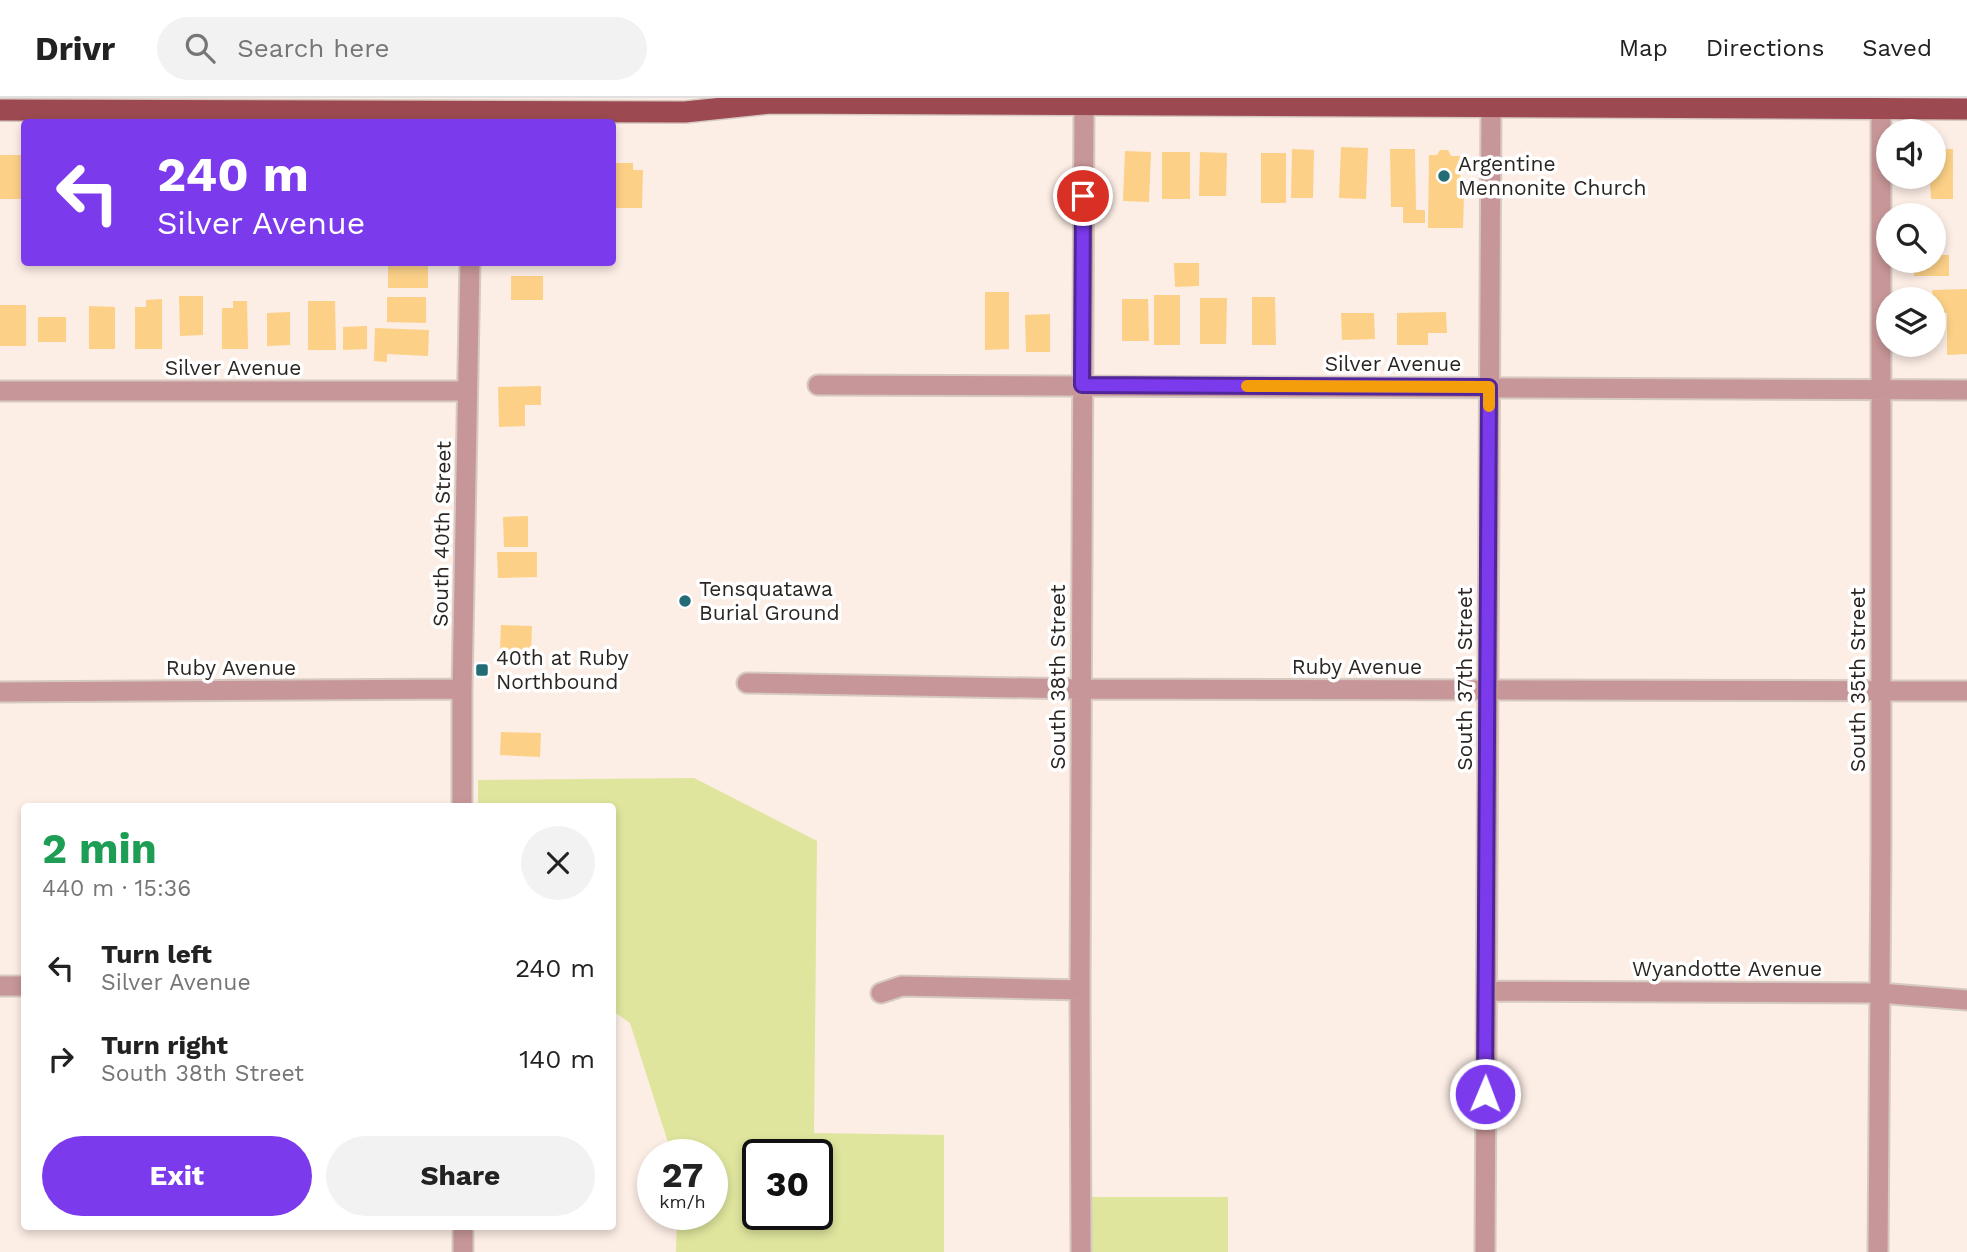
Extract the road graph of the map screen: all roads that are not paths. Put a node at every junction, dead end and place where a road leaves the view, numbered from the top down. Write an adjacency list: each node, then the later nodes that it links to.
1 (1053, 100): 2 (main road); 5 (main road)
2 (736, 102): 8 (main road)
3 (1356, 102): 5 (main road); 9 (main road)
4 (1640, 102): 9 (main road); 10 (main road)
5 (1084, 103): 16 (street, South 38th Street)
6 (1924, 103): 10 (main road); 11 (main road)
7 (220, 104): 12 (main road); 13 (main road)
8 (502, 105): 13 (main road)
9 (1491, 107): 17 (street, South 37th Street)
10 (1881, 107): 18 (street, South 35th Street)
11 (1967, 109)
12 (0, 110)
13 (470, 117)
14 (470, 266): 21 (street, South 40th Street)
15 (818, 385): 16 (street, Silver Avenue)
16 (1082, 385): 17 (street, Silver Avenue); 24 (street, South 38th Street)
17 (1489, 387): 18 (street, Silver Avenue); 25 (street, South 37th Street)
18 (1882, 389): 19 (street, Silver Avenue); 28 (street, South 35th Street)
19 (1967, 390)
20 (0, 391): 21 (street, Silver Avenue)
21 (467, 391): 23 (street, South 40th Street)
22 (747, 683): 24 (street, Ruby Avenue)
23 (462, 689): 27 (street, Ruby Avenue); 29 (street, South 40th Street)
24 (1080, 689): 25 (street, Ruby Avenue); 32 (street, South 38th Street)
25 (1488, 691): 28 (street, Ruby Avenue); 33 (street, South 37th Street)
26 (1967, 691): 28 (street, Ruby Avenue)
27 (0, 692)
28 (1881, 692): 35 (street, South 35th Street)
29 (462, 803)
30 (0, 986): 31 (street)
31 (21, 986)
32 (1080, 990): 34 (street); 39 (street, South 38th Street)
33 (1487, 991): 35 (street, Wyandotte Avenue); 40 (street, South 37th Street)
34 (881, 993)
35 (1879, 993): 36 (street, Wyandotte Avenue); 41 (street, South 35th Street)
36 (1967, 1000)
37 (463, 1230): 38 (street)
38 (463, 1252)
39 (1081, 1252)
40 (1485, 1252)
41 (1878, 1252)

